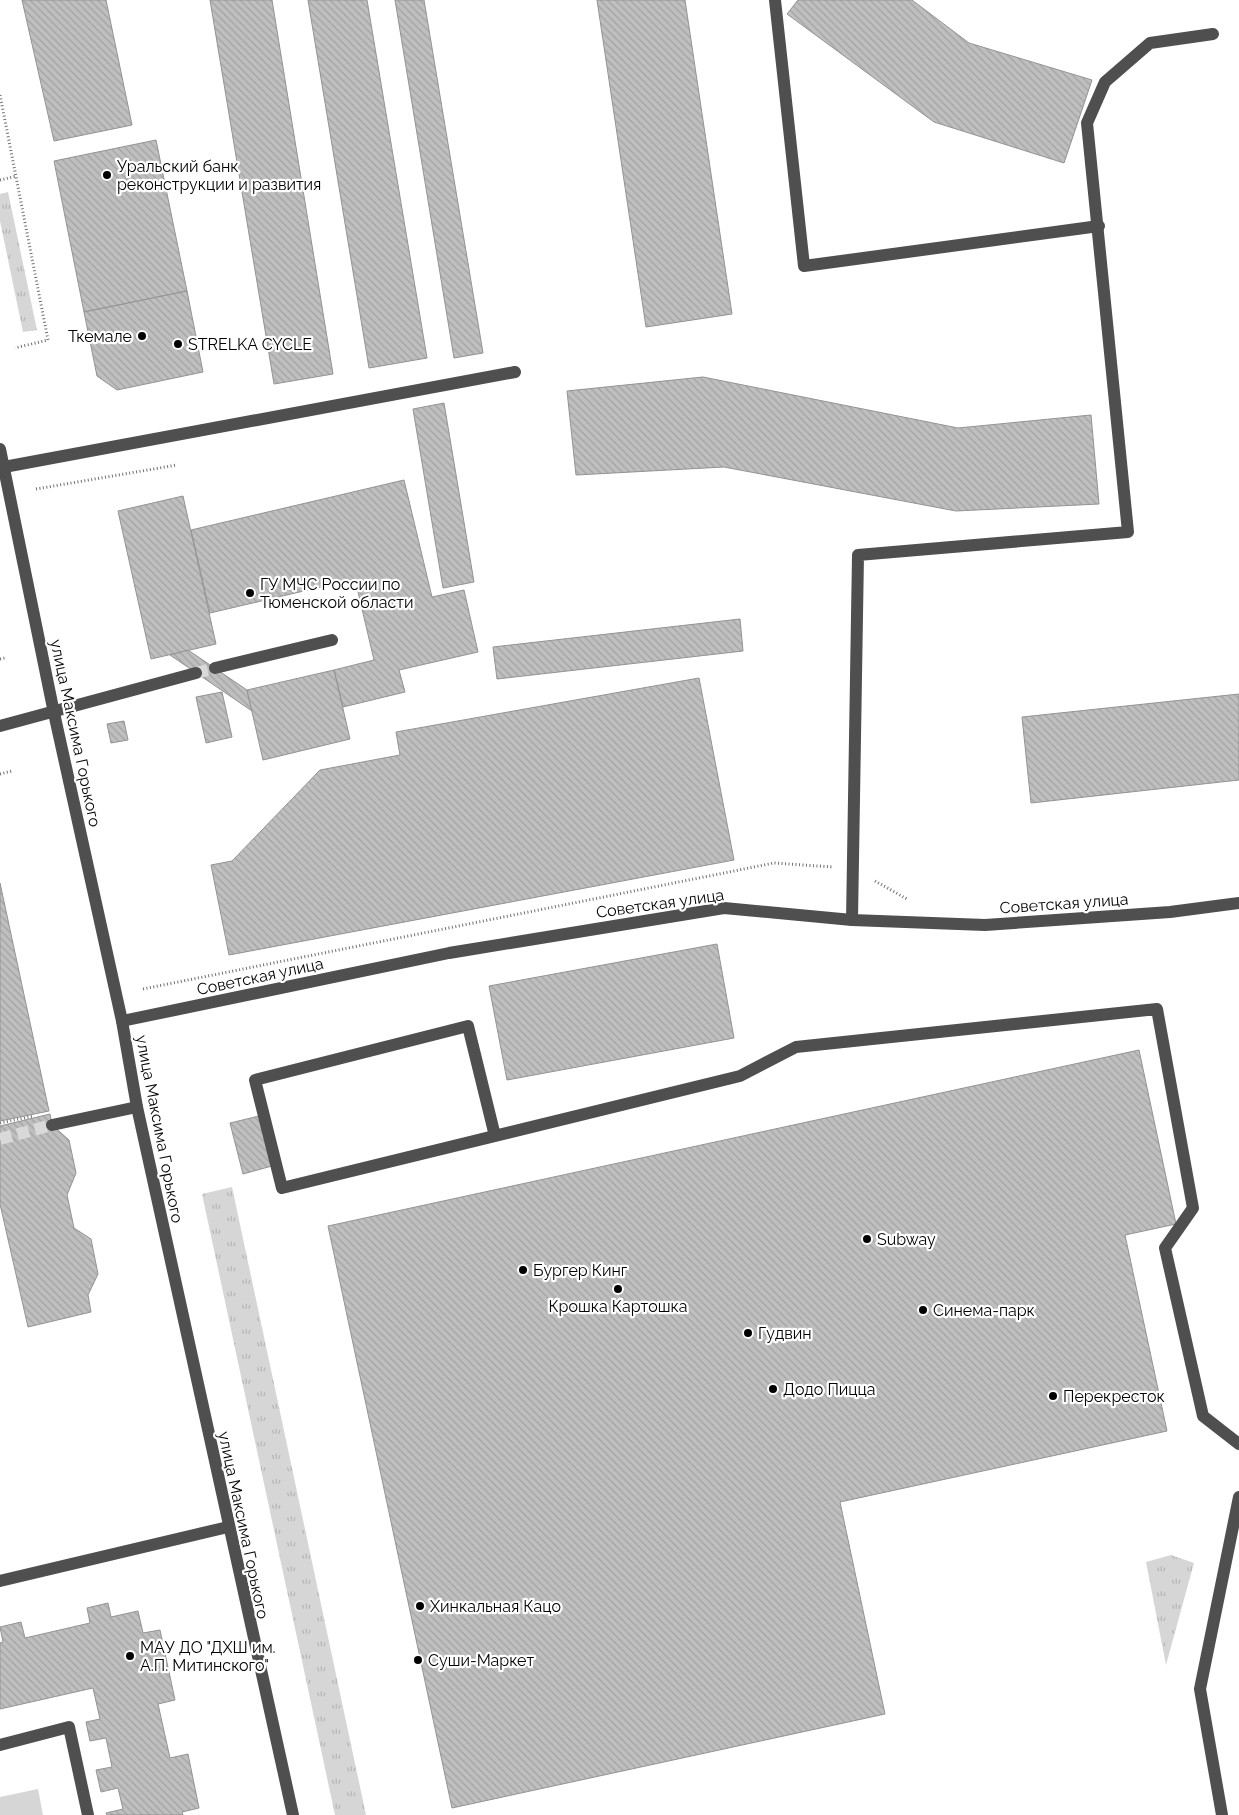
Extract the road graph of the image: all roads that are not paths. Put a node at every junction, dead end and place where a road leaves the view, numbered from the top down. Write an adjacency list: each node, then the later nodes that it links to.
1 (774, 0): 3 (street)
2 (1213, 34): 3 (street)
3 (1099, 226): 13 (street)
4 (515, 372): 6 (street)
5 (0, 449): 6 (street, улица Максима Горького)
6 (4, 467): 10 (street, улица Максима Горького)
7 (332, 640): 8 (street)
8 (215, 668)
9 (196, 673): 10 (street)
10 (54, 713): 11 (street); 14 (street, улица Максима Горького)
11 (0, 726)
12 (1239, 903): 13 (street, Советская улица)
13 (852, 920): 14 (street, Советская улица)
14 (122, 1021): 15 (street, улица Максима Горького)
15 (137, 1107): 16 (street); 20 (street, улица Максима Горького)
16 (52, 1125)
17 (495, 1136): 17 (street); 18 (street)
18 (1239, 1444)
19 (1239, 1497): 25 (street)
20 (228, 1527): 21 (street); 24 (street, улица Максима Горького)
21 (0, 1581)
22 (0, 1745): 23 (street)
23 (88, 1815)
24 (293, 1815)
25 (1222, 1815)

